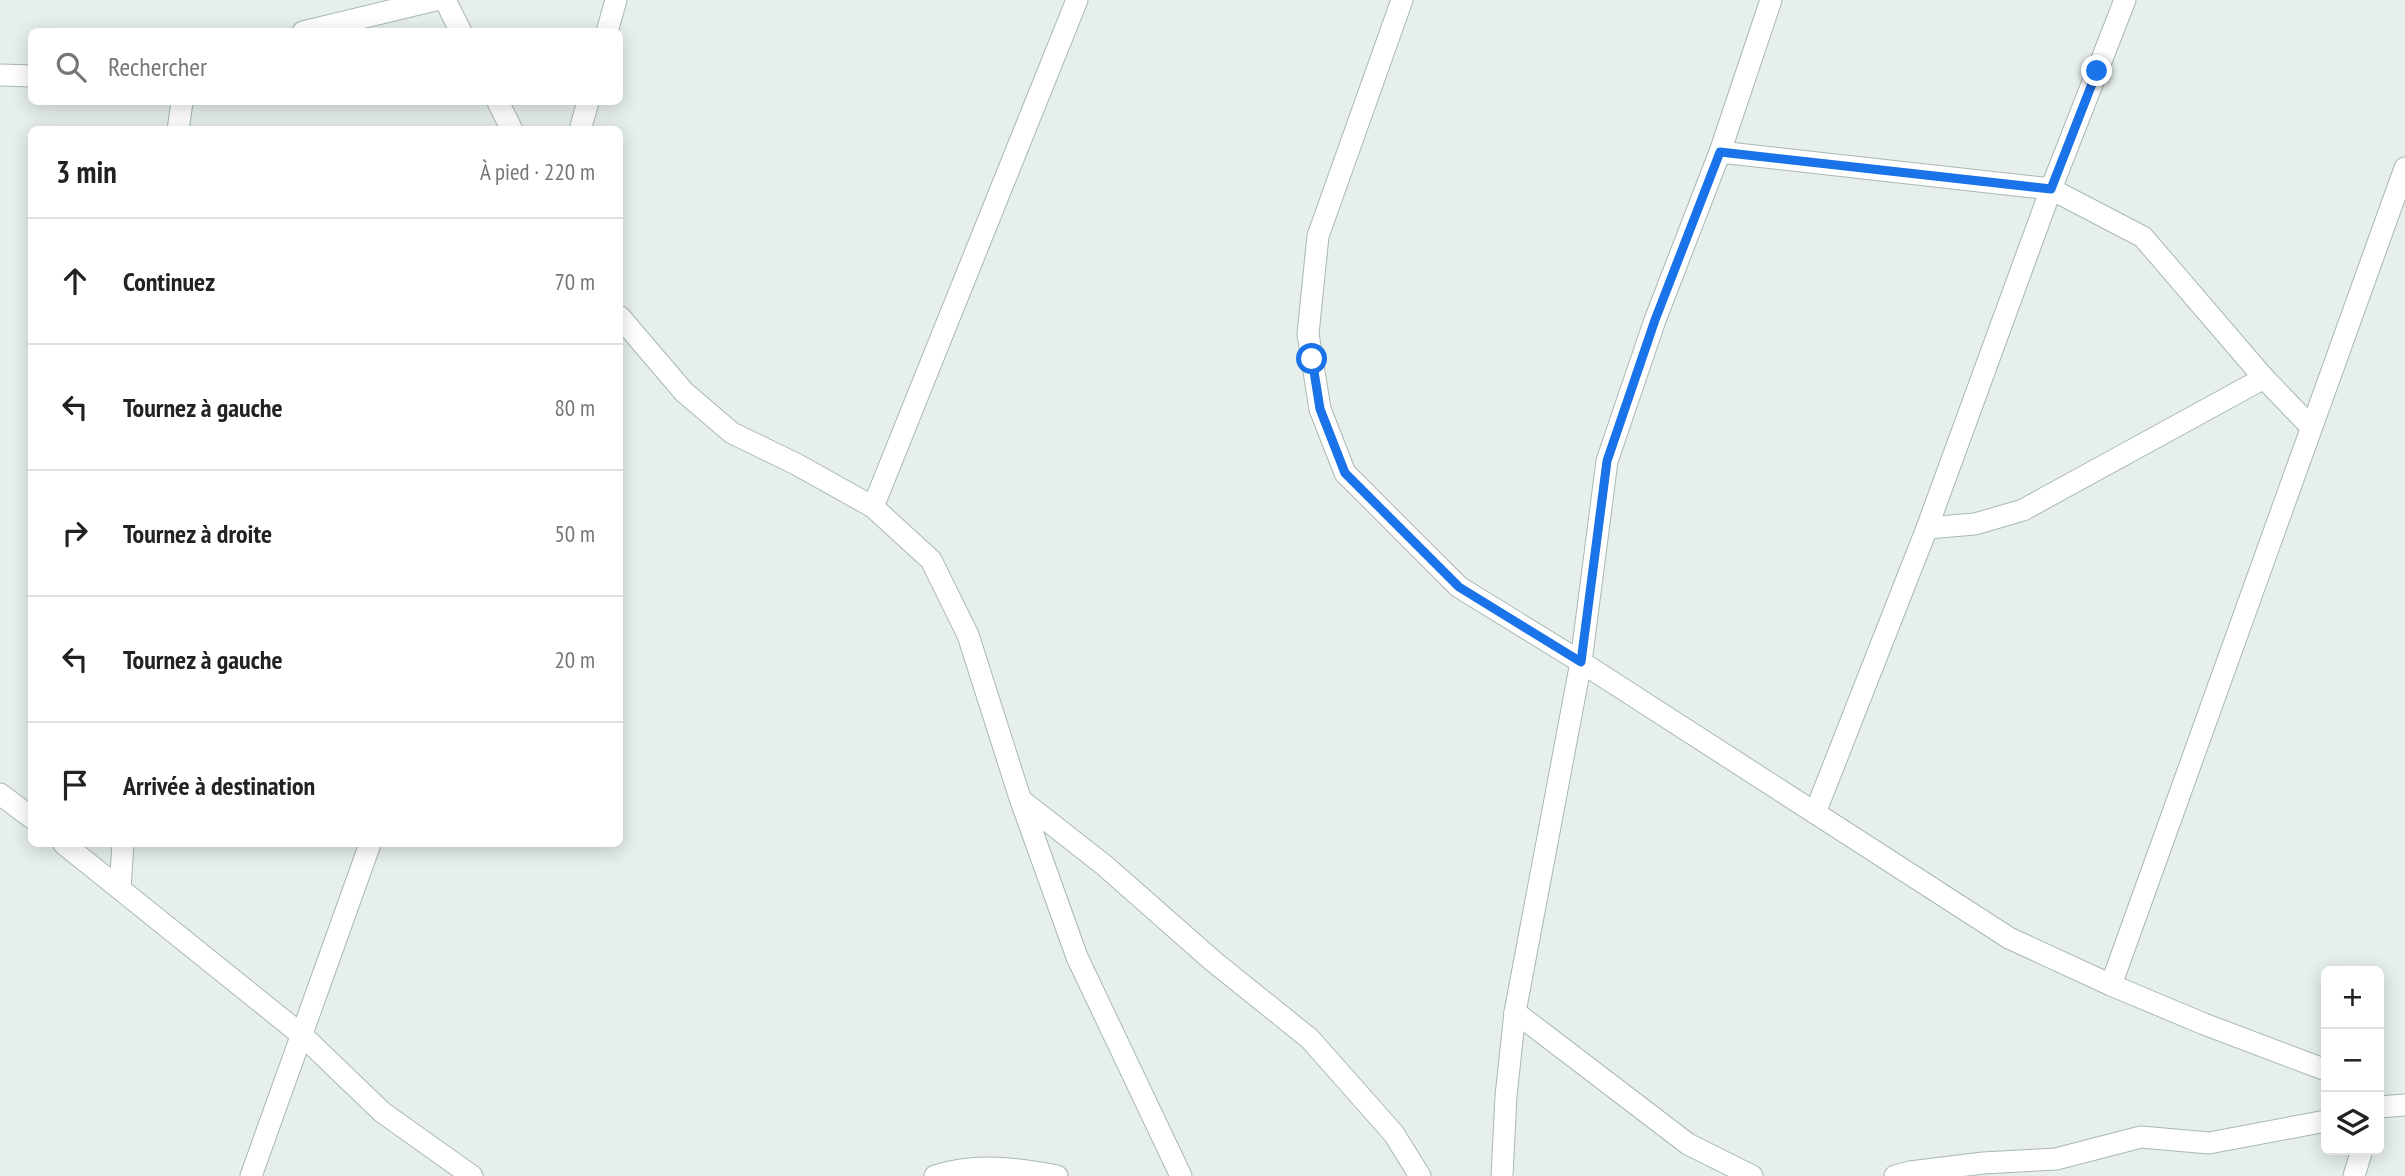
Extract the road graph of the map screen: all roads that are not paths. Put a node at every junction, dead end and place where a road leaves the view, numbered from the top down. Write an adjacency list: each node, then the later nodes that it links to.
1 (435, 0): 10 (street)
2 (445, 0): 11 (street)
3 (616, 0): 12 (street)
4 (1056, 0): 9 (street)
5 (1077, 0): 9 (street)
6 (1402, 0): 29 (street)
7 (1771, 0): 21 (street)
8 (2125, 0): 23 (street)
9 (1069, 20): 27 (street)
10 (320, 28)
11 (459, 28)
12 (608, 28)
13 (0, 75): 14 (street)
14 (28, 76)
15 (182, 105): 18 (street)
16 (500, 105): 19 (street)
17 (587, 105): 20 (street)
18 (179, 126)
19 (510, 126)
20 (581, 126)
21 (1720, 152): 23 (street); 29 (street)
22 (2405, 168): 26 (street)
23 (2051, 189): 25 (street); 28 (street)
24 (623, 321): 27 (street)
25 (2264, 378): 26 (street); 28 (street)
26 (2311, 427): 38 (street)
27 (873, 507): 31 (street)
28 (1927, 528): 32 (street)
29 (1581, 662): 32 (street); 39 (street)
30 (0, 794): 33 (street)
31 (1020, 798): 50 (street); 51 (street)
32 (1815, 813): 38 (street)
33 (17, 815)
34 (68, 847): 37 (street)
35 (123, 847): 37 (street)
36 (369, 847): 40 (street)
37 (120, 888): 40 (street)
38 (2111, 985): 41 (street)
39 (1515, 1012): 52 (street); 53 (street)
40 (303, 1036): 46 (street); 47 (street)
41 (2321, 1068)
42 (2405, 1105): 43 (street)
43 (2384, 1107)
44 (2321, 1122): 54 (street)
45 (2360, 1155): 55 (street)
46 (251, 1176)
47 (472, 1176)
48 (935, 1176): 49 (street)
49 (1057, 1176)
50 (1181, 1176)
51 (1420, 1176)
52 (1502, 1176)
53 (1752, 1176)
54 (1895, 1176)
55 (2354, 1176)

